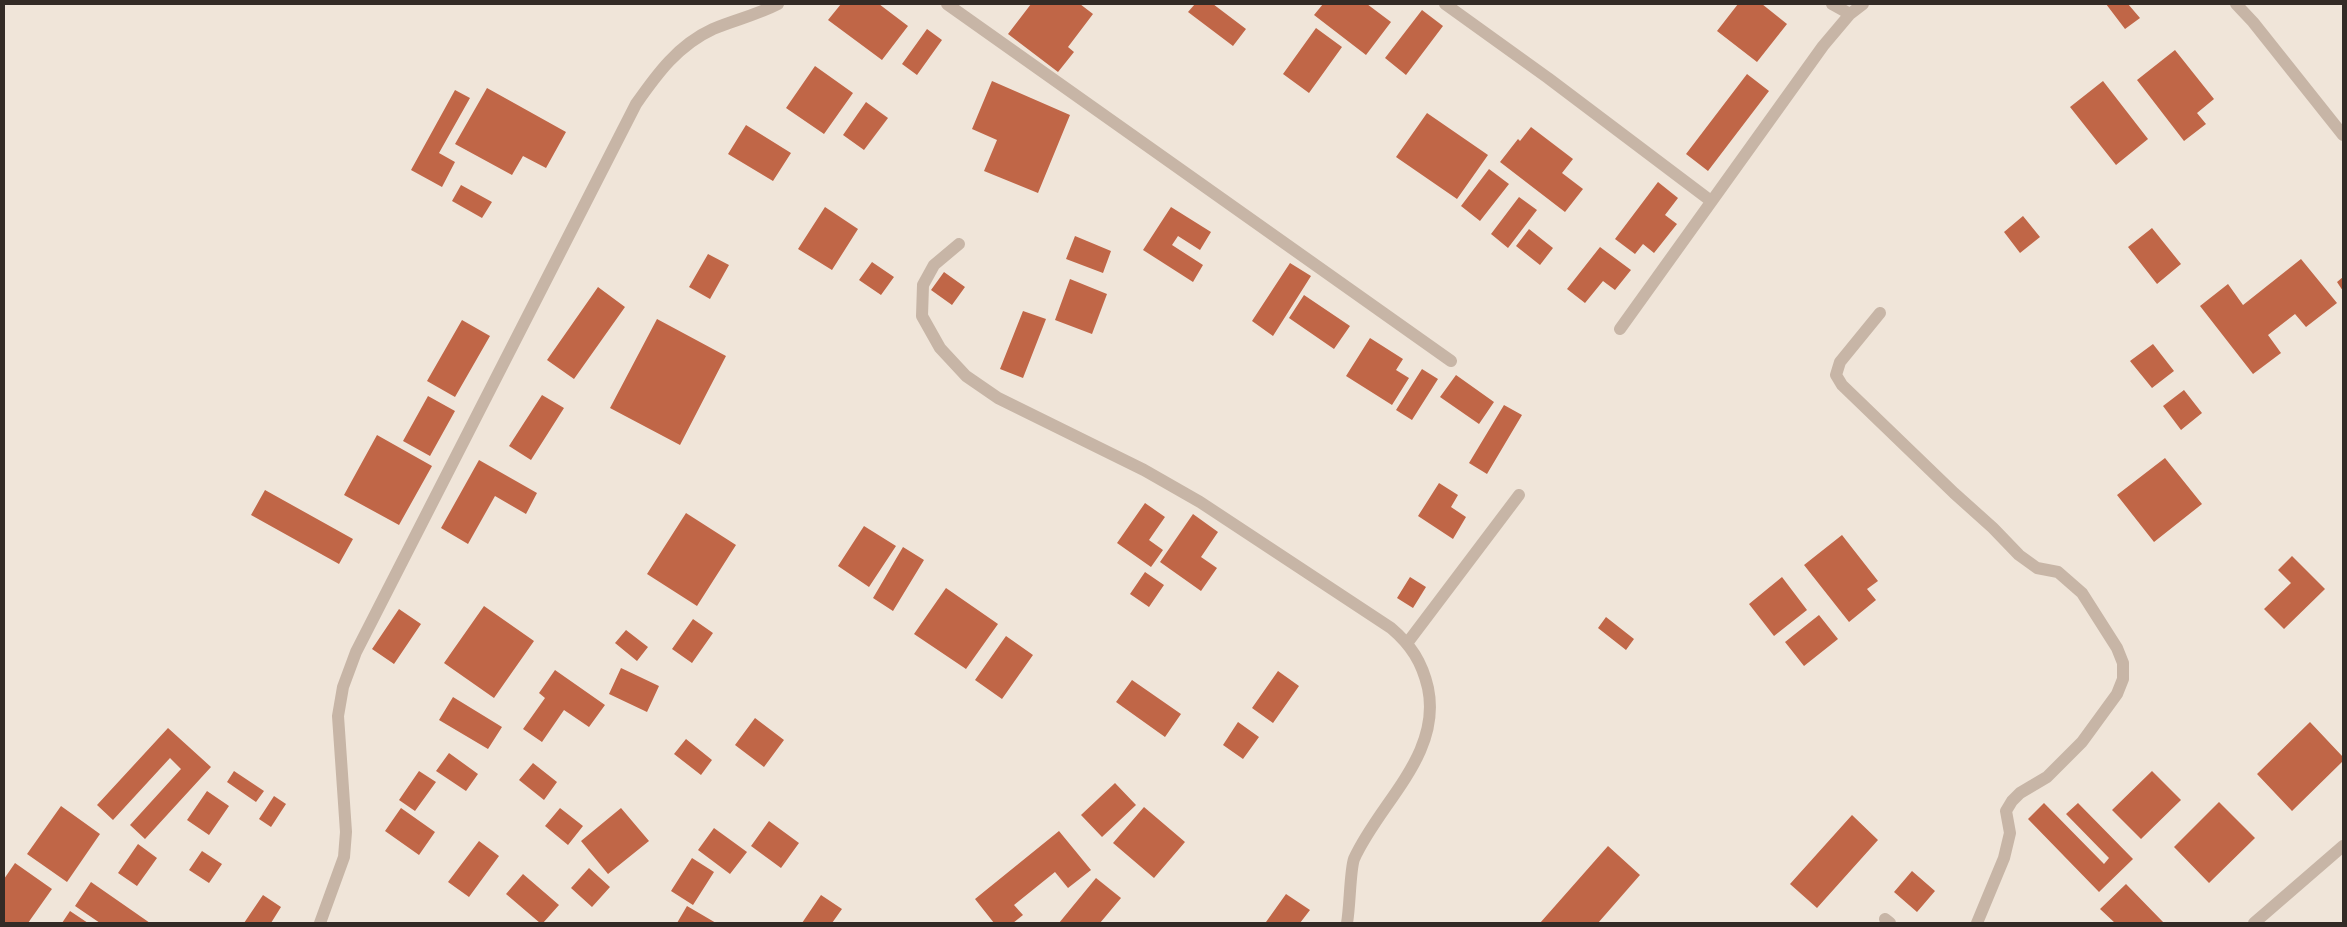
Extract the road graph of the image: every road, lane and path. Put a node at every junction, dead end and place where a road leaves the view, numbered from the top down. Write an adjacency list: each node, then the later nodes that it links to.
1 (778, 4): 17 (street)
2 (946, 4): 13 (street)
3 (1445, 4): 9 (street)
4 (1832, 4): 7 (street)
5 (1863, 4): 7 (street)
6 (2236, 4): 8 (street)
7 (1850, 14): 9 (street)
8 (2343, 135)
9 (1711, 201): 12 (street)
10 (958, 244): 15 (street)
11 (1880, 313): 19 (street)
12 (1620, 329)
13 (1451, 360)
14 (1519, 495): 15 (street)
15 (1408, 642): 18 (street)
16 (2343, 846): 20 (street)
17 (320, 923)
18 (1347, 923)
19 (1976, 923)
20 (2254, 923)

